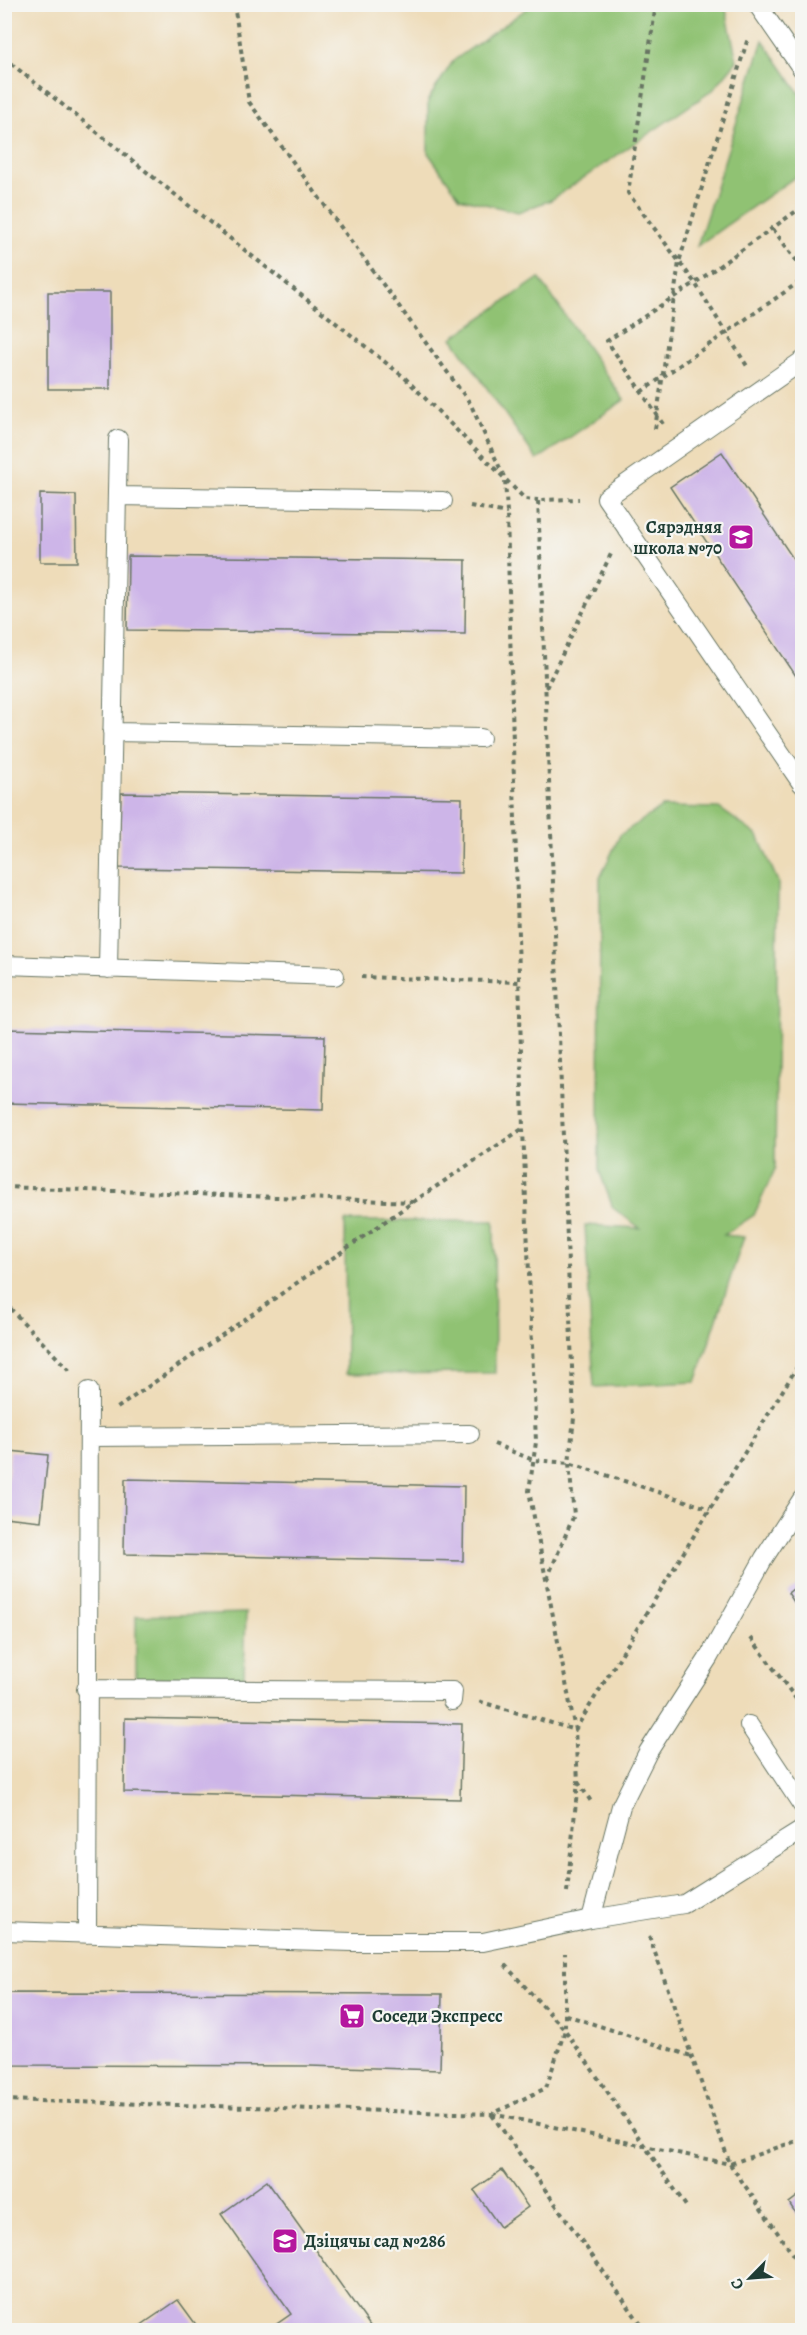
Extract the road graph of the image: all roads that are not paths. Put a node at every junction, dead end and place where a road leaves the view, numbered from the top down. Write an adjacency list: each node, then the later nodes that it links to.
1 (758, 4): 2 (lane)
2 (802, 69)
3 (802, 360): 9 (lane)
4 (118, 440): 5 (lane)
5 (117, 496): 6 (lane); 7 (lane)
6 (443, 501)
7 (112, 732): 8 (lane); 11 (lane)
8 (481, 738)
9 (802, 784)
10 (4, 965): 11 (lane)
11 (108, 969): 12 (lane)
12 (335, 976)
13 (89, 1391): 14 (lane)
14 (89, 1432): 15 (lane); 17 (lane)
15 (470, 1434)
16 (802, 1499): 22 (lane)
17 (86, 1689): 18 (lane); 24 (lane)
18 (452, 1696)
19 (749, 1725): 20 (lane)
20 (802, 1805)
21 (802, 1830): 22 (lane)
22 (591, 1919): 24 (lane)
23 (4, 1931): 24 (lane)
24 (87, 1934)

